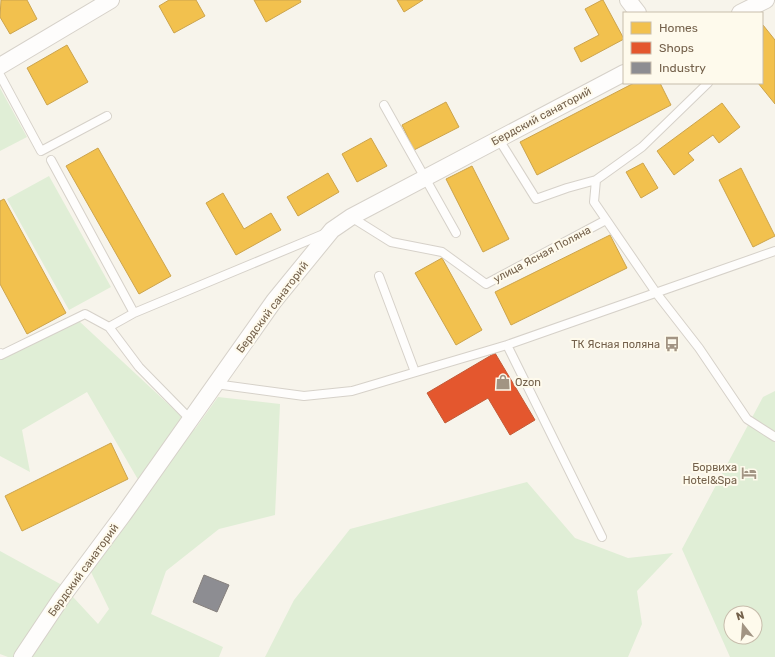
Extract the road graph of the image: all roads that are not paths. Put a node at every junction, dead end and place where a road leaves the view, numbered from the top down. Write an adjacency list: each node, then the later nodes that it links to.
1 (111, 0): 6 (street)
2 (628, 0): 4 (street)
3 (766, 0): 5 (street)
4 (637, 12)
5 (742, 12)
6 (0, 66)
7 (623, 74): 12 (street, Бердский санаторий)
8 (0, 75): 11 (lane)
9 (707, 84): 15 (lane)
10 (384, 105): 14 (lane)
11 (107, 116)
12 (498, 138): 14 (street, Бердский санаторий); 15 (lane)
13 (51, 160): 23 (lane)
14 (426, 177): 16 (street, Бердский санаторий); 19 (lane)
15 (596, 180): 17 (lane)
16 (351, 217): 17 (lane, улица Ясная Поляна); 18 (street, Бердский санаторий)
17 (606, 220): 22 (lane)
18 (332, 230): 23 (lane); 28 (street, Бердский санаторий)
19 (456, 233)
20 (775, 252): 22 (lane)
21 (379, 276): 27 (lane)
22 (657, 294): 25 (lane); 30 (lane)
23 (134, 313): 24 (lane)
24 (109, 327): 26 (lane); 29 (lane)
25 (507, 345): 27 (lane); 31 (lane)
26 (0, 353)
27 (415, 372): 28 (lane)
28 (214, 384): 29 (street, Бердский санаторий)
29 (190, 419): 32 (street, Бердский санаторий)
30 (775, 437)
31 (602, 537)
32 (22, 657)

